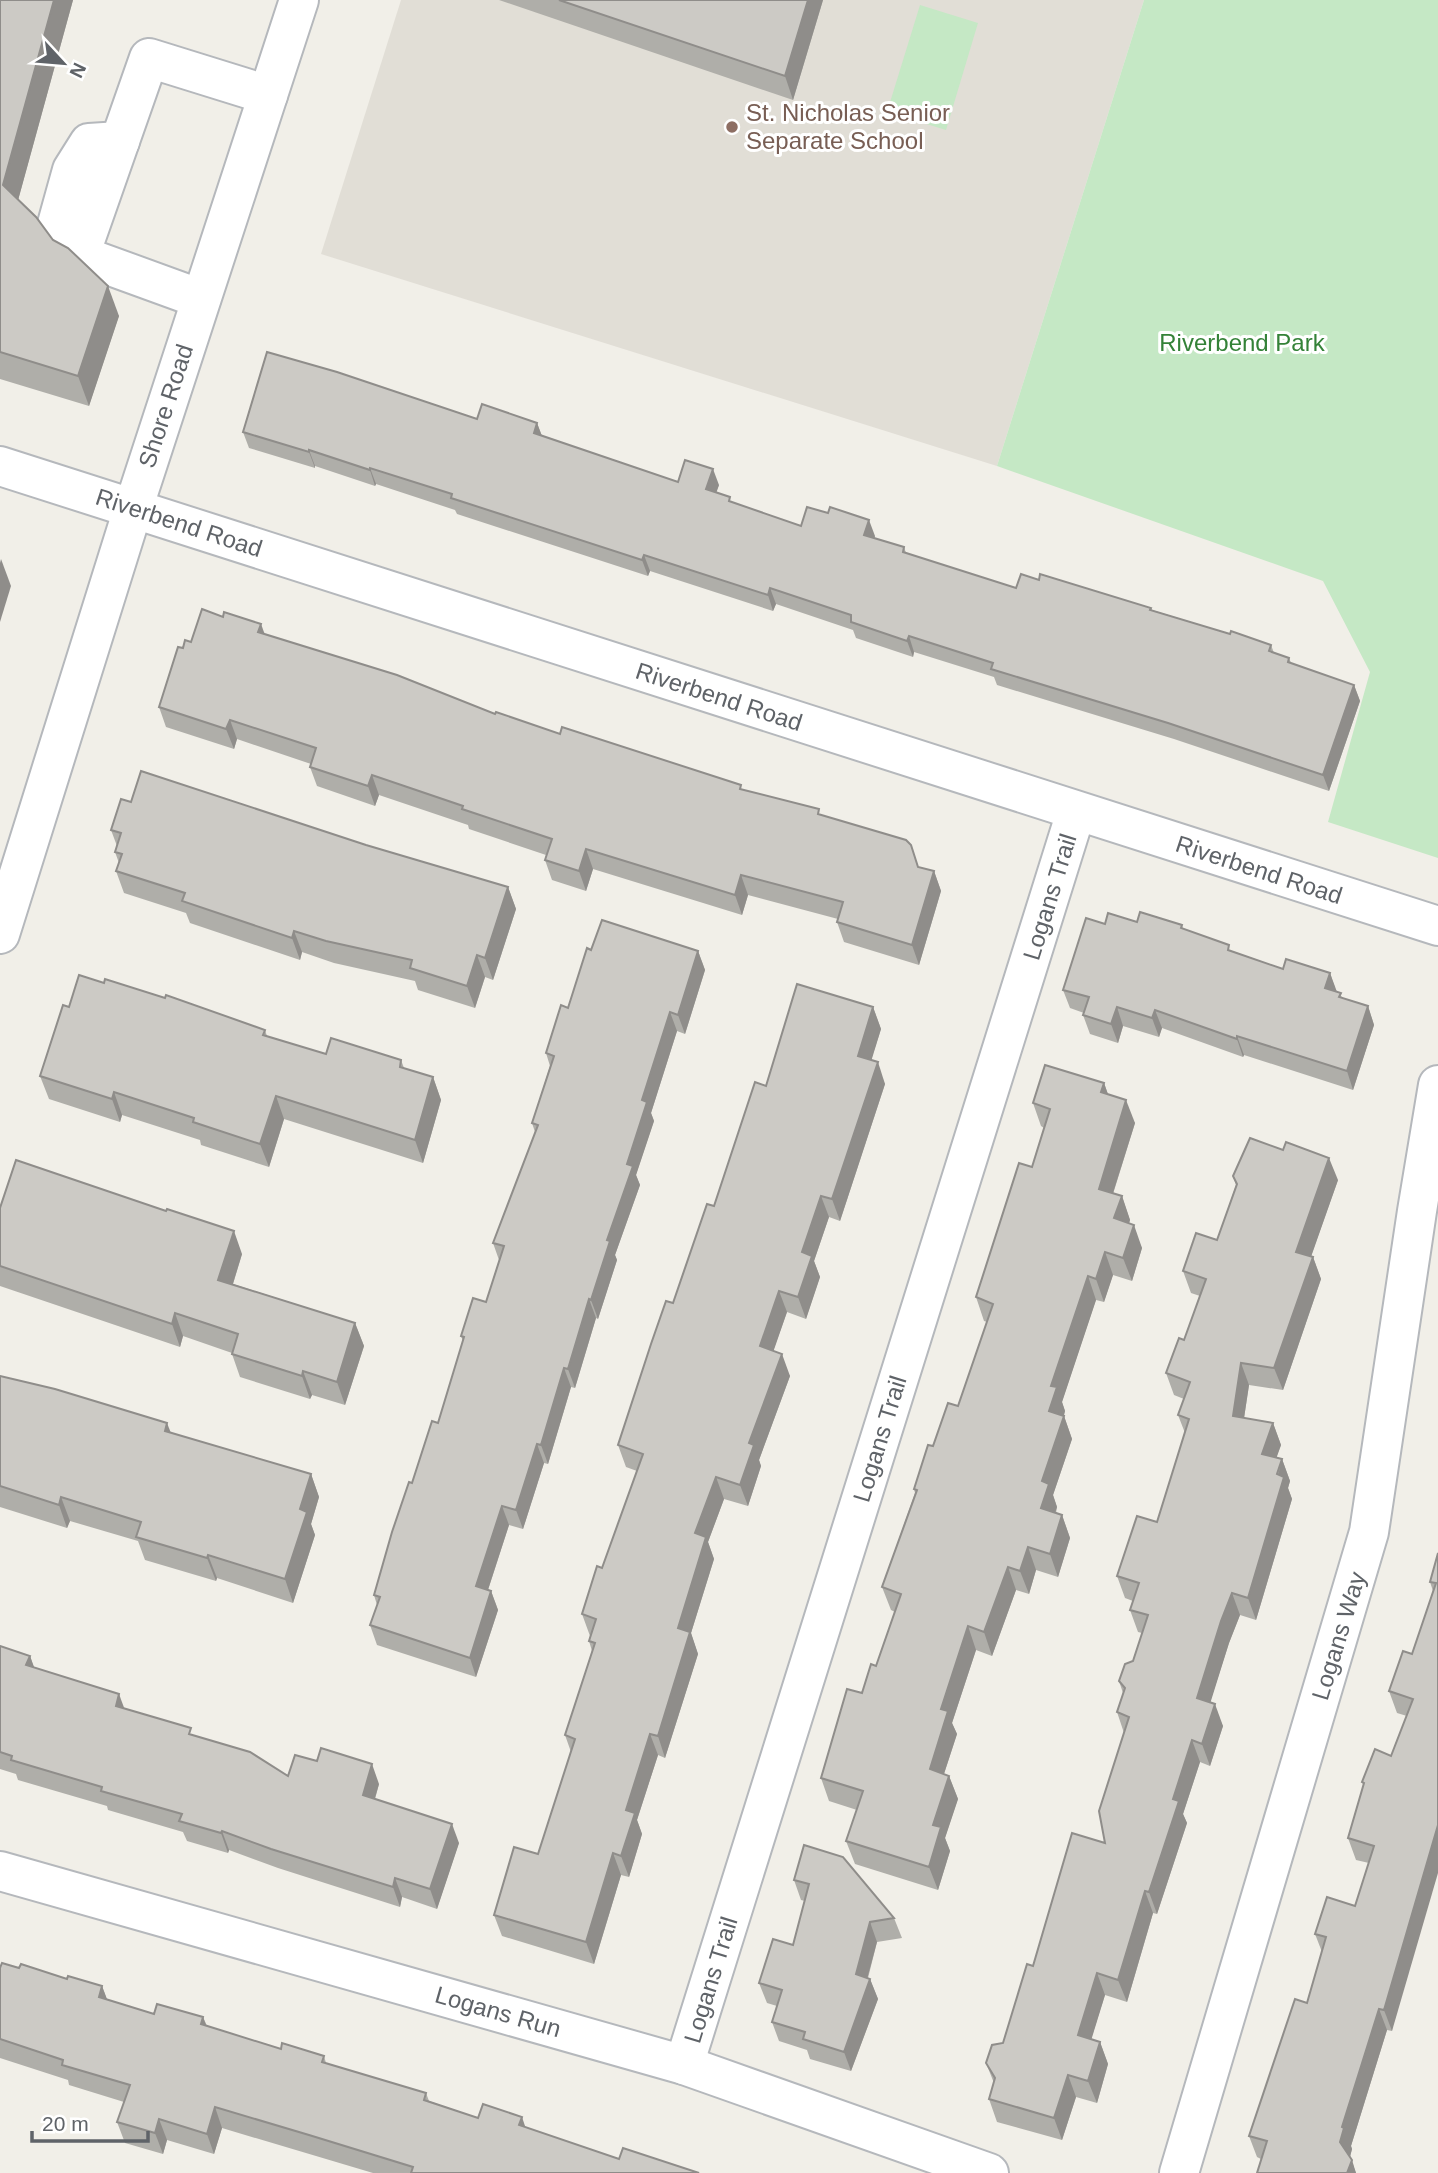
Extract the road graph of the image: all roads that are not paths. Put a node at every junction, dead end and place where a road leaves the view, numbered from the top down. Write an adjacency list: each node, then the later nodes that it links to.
1 (299, 0): 2 (street, Shore Road)
2 (268, 95): 3 (street, Shore Road); 3 (street)
3 (201, 299): 5 (street, Shore Road)
4 (0, 466): 5 (street, Riverbend Road)
5 (133, 509): 6 (street, Riverbend Road); 8 (street, Shore Road)
6 (1076, 812): 7 (street, Riverbend Road); 11 (street, Logans Trail)
7 (1438, 926)
8 (0, 934)
9 (1438, 1085): 13 (street, Logans Way)
10 (0, 1871): 11 (street, Logans Run)
11 (684, 2065): 12 (street, Logans Run)
12 (989, 2173)
13 (1179, 2173)

